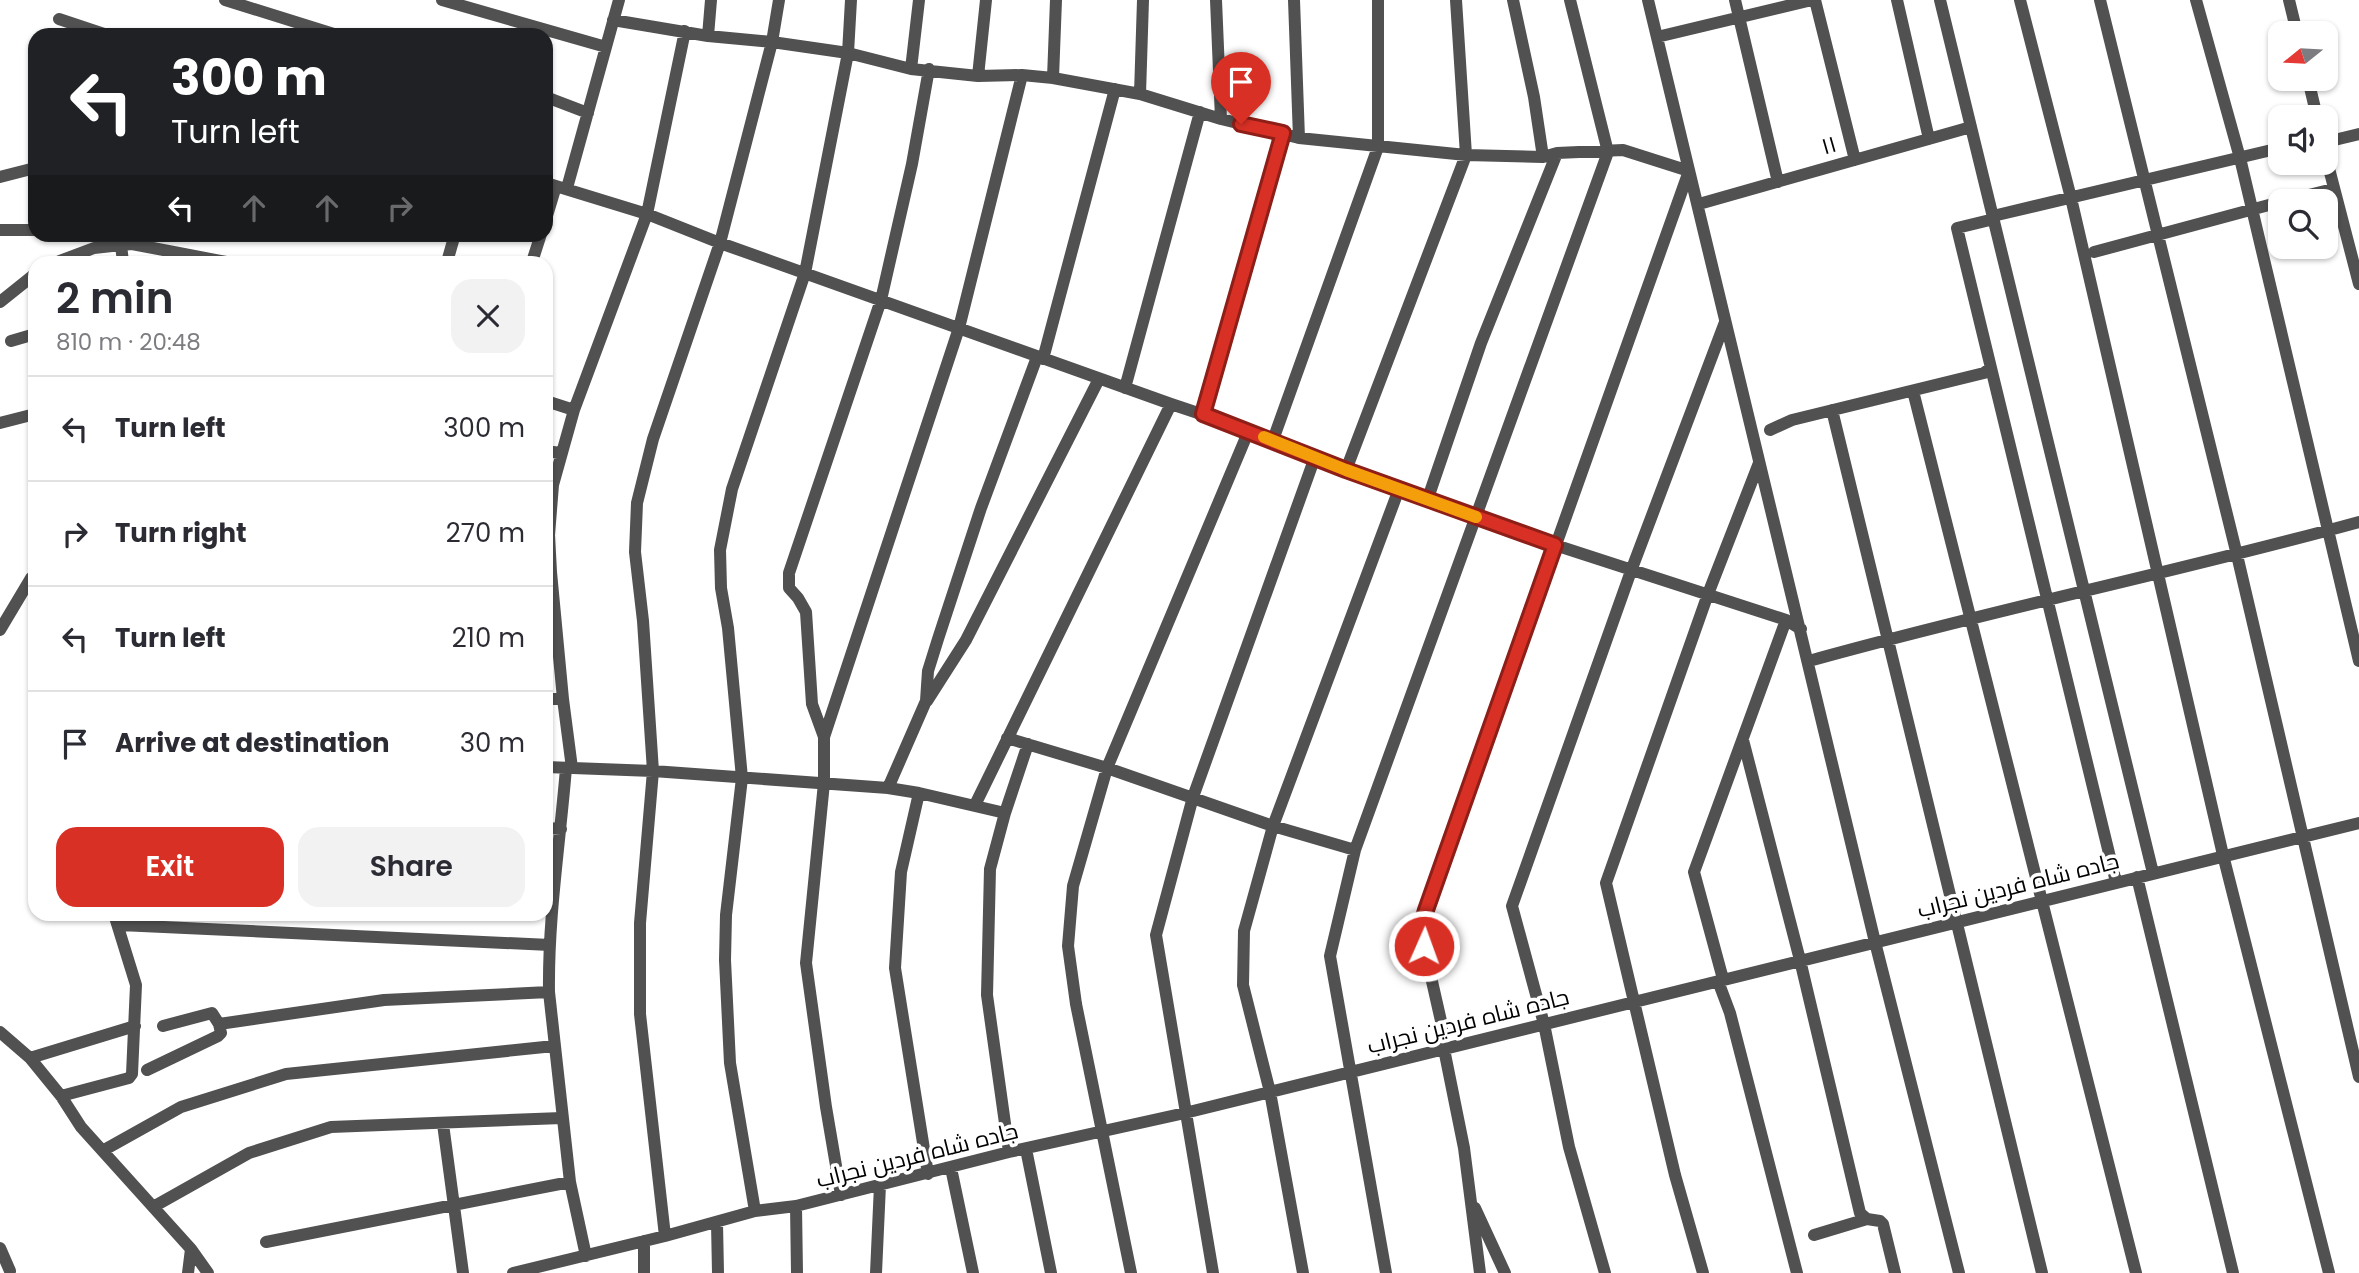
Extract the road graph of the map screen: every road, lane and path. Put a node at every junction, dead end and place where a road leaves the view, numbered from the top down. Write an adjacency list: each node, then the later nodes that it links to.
1 (225, 0): 32 (street)
2 (442, 0): 26 (street)
3 (619, 0): 29 (street)
4 (711, 0): 36 (street)
5 (779, 0): 38 (street)
6 (851, 0): 40 (street)
7 (919, 0): 41 (street)
8 (986, 0): 44 (street)
9 (1056, 0): 45 (street)
10 (1143, 0): 47 (street)
11 (1216, 0): 51 (street)
12 (1294, 0): 55 (street)
13 (1378, 0): 58 (street)
14 (1456, 0): 62 (street)
15 (1513, 0): 63 (street)
16 (1570, 0): 60 (street)
17 (1648, 0): 37 (street)
18 (1735, 0): 27 (street)
19 (1813, 0): 27 (street); 65 (street)
20 (1897, 0): 56 (street)
21 (1940, 0): 52 (street)
22 (2020, 0): 74 (street)
23 (2100, 0): 70 (street)
24 (2196, 0): 64 (street)
25 (2289, 0): 30 (street)
26 (465, 3): 33 (street)
27 (1739, 18): 37 (street); 71 (street)
28 (59, 19): 31 (street)
29 (613, 20): 35 (street); 39 (street)
30 (2294, 21)
31 (86, 28)
32 (315, 28)
33 (545, 28)
34 (553, 30): 39 (street)
35 (685, 31): 36 (street); 79 (street)
36 (708, 36): 38 (street)
37 (1657, 37): 67 (street)
38 (772, 42): 40 (street); 85 (street)
39 (606, 47): 50 (street)
40 (848, 53): 41 (street); 91 (street)
41 (911, 69): 42 (street)
42 (929, 69): 44 (street); 94 (street)
43 (1022, 75): 44 (street); 45 (street); 97 (street)
44 (978, 76)
45 (1053, 78): 46 (street)
46 (1115, 89): 47 (street); 100 (street)
47 (1140, 94): 49 (street)
48 (553, 100): 50 (street)
49 (1200, 111): 51 (street); 103 (street)
50 (587, 113): 72 (street)
51 (1221, 119): 53 (street)
52 (1971, 127): 56 (street, ۱۱); 80 (street)
53 (1283, 133): 55 (street); 109 (street)
54 (2359, 134): 57 (street)
55 (1299, 138): 58 (street)
56 (1929, 139): 65 (street, ۱۱)
57 (2338, 139)
58 (1378, 147): 62 (street); 114 (street)
59 (2268, 151): 64 (street)
60 (1608, 152): 61 (street); 67 (street); 123 (street)
61 (1557, 153): 63 (street); 122 (street)
62 (1466, 155): 63 (street); 119 (street)
63 (1542, 157)
64 (2239, 158): 70 (street); 78 (street)
65 (1855, 160): 71 (street, ۱۱)
66 (28, 170): 69 (street)
67 (1689, 171): 75 (street); 126 (street)
68 (2330, 175): 73 (street)
69 (0, 177)
70 (2145, 179): 74 (street); 83 (street)
71 (1778, 181): 75 (street, ۱۱)
72 (556, 186): 79 (street)
73 (2333, 189)
74 (2071, 198): 80 (street); 129 (street)
75 (1699, 204): 96 (street)
76 (2268, 205): 78 (street)
77 (2338, 207): 93 (street)
78 (2252, 209): 83 (street); 125 (street)
79 (647, 214): 85 (street); 107 (street)
80 (1994, 217): 101 (street); 131 (street)
81 (0, 230): 82 (street)
82 (28, 230)
83 (2157, 235): 87 (street); 127 (street)
84 (112, 242): 86 (street)
85 (720, 243): 91 (street); 152 (street)
86 (121, 245): 88 (street); 89 (street); 90 (street)
87 (2094, 252)
88 (73, 256)
89 (122, 256)
90 (197, 256)
91 (805, 274): 94 (street); 153 (street)
92 (28, 280): 95 (street)
93 (2359, 284)
94 (881, 300): 97 (street); 145 (street)
95 (0, 302)
96 (1726, 320): 118 (street); 128 (street)
97 (959, 328): 100 (street); 145 (street)
98 (28, 336): 99 (street)
99 (11, 341)
100 (1040, 358): 102 (street); 144 (street)
101 (1991, 368): 104 (street); 133 (street)
102 (1099, 379): 103 (street); 144 (street)
103 (1125, 388): 106 (street)
104 (1913, 391): 108 (street); 135 (street)
105 (553, 403): 107 (street)
106 (1171, 404): 109 (street); 146 (street)
107 (574, 410): 116 (street)
108 (1832, 410): 113 (street); 138 (street)
109 (1203, 414): 112 (street)
110 (28, 416): 111 (street)
111 (0, 422)
112 (1249, 430): 114 (street); 151 (street)
113 (1770, 430)
114 (1273, 440): 117 (street)
115 (553, 452): 116 (street)
116 (561, 453): 120 (street)
117 (1315, 457): 119 (street); 157 (street)
118 (1759, 463): 132 (street); 136 (street)
119 (1346, 470): 121 (street)
120 (553, 488)
121 (1399, 489): 122 (street); 161 (street)
122 (1428, 498): 123 (street)
123 (1476, 517): 126 (street); 165 (street)
124 (2359, 523): 125 (street)
125 (2328, 531): 127 (street); 141 (street)
126 (1555, 545): 128 (street); 188 (street)
127 (2237, 555): 129 (street); 164 (street)
128 (1631, 571): 132 (street); 183 (street)
129 (2157, 573): 131 (street); 166 (street)
130 (28, 581): 137 (street)
131 (2085, 592): 133 (street); 168 (street)
132 (1708, 593): 134 (street); 181 (street)
133 (2048, 601): 135 (street); 170 (street)
134 (1786, 620): 136 (street); 147 (street)
135 (1972, 620): 138 (street); 171 (street)
136 (1801, 629): 140 (street)
137 (0, 630)
138 (1889, 639): 140 (street); 175 (street)
139 (553, 649): 143 (street)
140 (1809, 661): 176 (street)
141 (2359, 661)
142 (553, 699): 143 (street)
143 (562, 699): 150 (street)
144 (926, 701): 155 (street)
145 (824, 737): 154 (street)
146 (1007, 738): 148 (street); 158 (street)
147 (1743, 740): 178 (street); 179 (street)
148 (1028, 744): 151 (street); 159 (street)
149 (553, 767): 150 (street)
150 (569, 768): 152 (street); 163 (street)
151 (1107, 768): 157 (street); 198 (street)
152 (653, 771): 153 (street); 215 (street)
153 (742, 778): 154 (street); 211 (street)
154 (824, 783): 155 (street); 207 (street)
155 (888, 788): 156 (street)
156 (919, 793): 158 (street); 203 (street)
157 (1193, 797): 161 (street); 195 (street)
158 (975, 805): 159 (street)
159 (1005, 813): 201 (street)
160 (2359, 823): 164 (street, جاده شاه فردین نجراب)
161 (1273, 826): 165 (street); 193 (street)
162 (553, 828): 163 (street)
163 (561, 828): 167 (street)
164 (2301, 836): 166 (street, جاده شاه فردین نجراب); 192 (street)
165 (1355, 850): 191 (street)
166 (2223, 855): 168 (street, جاده شاه فردین نجراب); 246 (street)
167 (553, 872)
168 (2153, 873): 169 (street, جاده شاه فردین نجراب)
169 (2137, 877): 170 (street, جاده شاه فردین نجراب); 245 (street)
170 (2116, 882): 171 (street, جاده شاه فردین نجراب)
171 (2041, 901): 175 (street, جاده شاه فردین نجراب); 244 (street)
172 (118, 921): 184 (street)
173 (152, 921): 177 (street)
174 (550, 921): 177 (street)
175 (1956, 922): 176 (street, جاده شاه فردین نجراب); 243 (street)
176 (1875, 942): 178 (street, جاده شاه فردین نجراب); 242 (street)
177 (550, 944): 180 (street)
178 (1800, 960): 179 (street, جاده شاه فردین نجراب); 212 (street)
179 (1720, 980): 181 (street, جاده شاه فردین نجراب); 240 (street)
180 (549, 992): 182 (street); 187 (street)
181 (1635, 1001): 183 (street, جاده شاه فردین نجراب); 239 (street)
182 (219, 1024): 185 (street); 190 (street)
183 (1544, 1024): 188 (street, جاده شاه فردین نجراب); 238 (street)
184 (135, 1026): 189 (street); 194 (street)
185 (163, 1026)
186 (0, 1032): 189 (street)
187 (554, 1046): 196 (street); 200 (street)
188 (1444, 1049): 191 (street, جاده شاه فردین نجراب); 206 (street)
189 (30, 1058): 194 (street)
190 (147, 1070)
191 (1352, 1072): 193 (street, جاده شاه فردین نجراب); 235 (street)
192 (2359, 1077)
193 (1270, 1092): 195 (street, جاده شاه فردین نجراب); 234 (street)
194 (61, 1096): 200 (street)
195 (1185, 1113): 198 (street, جاده شاه فردین نجراب); 233 (street)
196 (562, 1118): 197 (street); 204 (street)
197 (443, 1124): 208 (street); 210 (street)
198 (1102, 1131): 199 (street, جاده شاه فردین نجراب); 232 (street)
199 (1026, 1149): 201 (street, جاده شاه فردین نجراب); 231 (street)
200 (104, 1150): 210 (street)
201 (1009, 1152): 202 (street, جاده شاه فردین نجراب)
202 (951, 1168): 203 (street, جاده شاه فردین نجراب); 230 (street)
203 (928, 1174): 205 (street, جاده شاه فردین نجراب)
204 (570, 1182): 208 (street); 220 (street)
205 (880, 1185): 207 (street, جاده شاه فردین نجراب); 229 (street)
206 (1469, 1194): 236 (street); 237 (street)
207 (841, 1195): 209 (street, جاده شاه فردین نجراب)
208 (454, 1204): 217 (street); 224 (street)
209 (796, 1206): 211 (street, جاده شاه فردین نجراب); 228 (street)
210 (153, 1207): 219 (street)
211 (755, 1211): 213 (street, جاده شاه فردین نجراب)
212 (1867, 1219): 214 (street); 241 (street)
213 (717, 1223): 215 (street, جاده شاه فردین نجراب); 227 (street)
214 (1814, 1235)
215 (665, 1237): 216 (street, جاده شاه فردین نجراب)
216 (644, 1241): 220 (street, جاده شاه فردین نجراب); 226 (street)
217 (266, 1242)
218 (0, 1248): 221 (street)
219 (191, 1249): 222 (street); 223 (street)
220 (586, 1256): 225 (street, جاده شاه فردین نجراب)
221 (10, 1271)
222 (188, 1273)
223 (208, 1273)
224 (463, 1273)
225 (513, 1273)
226 (644, 1273)
227 (718, 1273)
228 (797, 1273)
229 (876, 1273)
230 (973, 1273)
231 (1051, 1273)
232 (1131, 1273)
233 (1213, 1273)
234 (1303, 1273)
235 (1386, 1273)
236 (1480, 1273)
237 (1505, 1273)
238 (1605, 1273)
239 (1703, 1273)
240 (1797, 1273)
241 (1895, 1273)
242 (1959, 1273)
243 (2042, 1273)
244 (2136, 1273)
245 (2233, 1273)
246 (2329, 1273)

